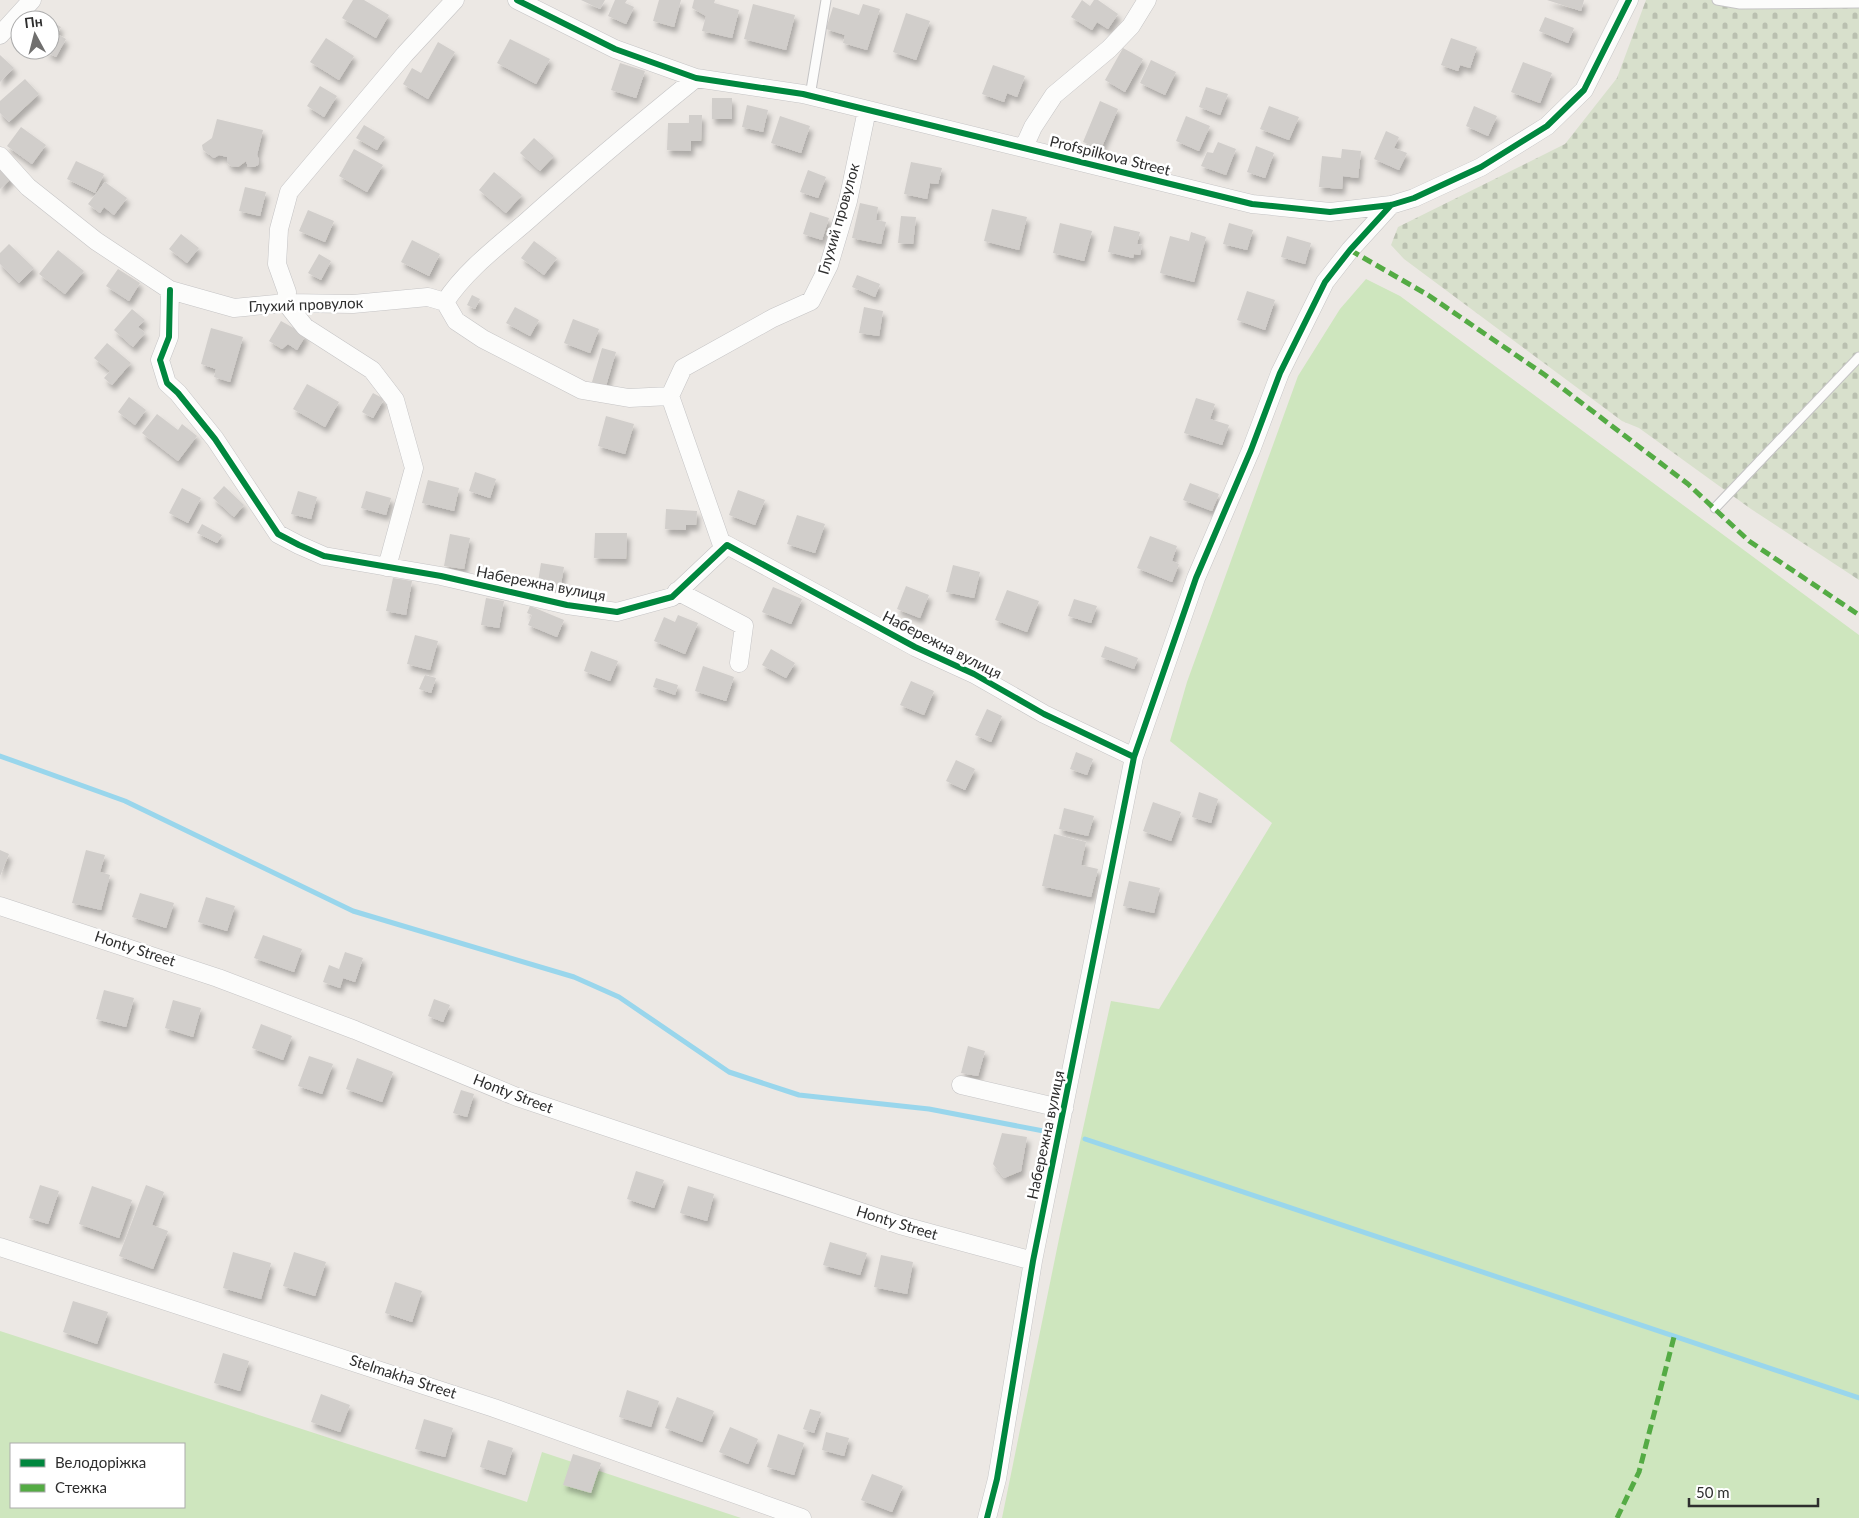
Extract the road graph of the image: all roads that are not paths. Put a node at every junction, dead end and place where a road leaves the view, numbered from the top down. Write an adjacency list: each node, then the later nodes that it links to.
1 (32, 0): 9 (street)
2 (455, 0): 18 (street)
3 (826, 0): 11 (lane)
4 (1147, 0): 13 (street)
5 (1630, 0): 15 (street, Profspilkova Street)
6 (1717, 0): 8 (lane)
7 (527, 2): 10 (street, Profspilkova Street)
8 (1859, 2)
9 (0, 35)
10 (696, 78): 11 (street, Profspilkova Street); 17 (street)
11 (810, 96): 12 (street, Profspilkova Street)
12 (867, 110): 13 (street, Profspilkova Street); 20 (street, Глухий провулок)
13 (1024, 147): 15 (street, Profspilkova Street)
14 (0, 156): 16 (street)
15 (1390, 205): 26 (street, Набережна вулиця)
16 (170, 290): 18 (street, Глухий провулок); 23 (street, Набережна вулиця)
17 (445, 302): 18 (street, Глухий провулок); 20 (street)
18 (286, 303): 23 (street)
19 (1859, 357): 21 (lane)
20 (670, 396): 22 (street)
21 (1715, 508)
22 (722, 548): 24 (street, Набережна вулиця); 26 (street, Набережна вулиця)
23 (387, 567): 24 (street, Набережна вулиця)
24 (677, 591): 25 (street)
25 (739, 663)
26 (1134, 757): 29 (street, Набережна вулиця)
27 (0, 906): 31 (street, Honty Street)
28 (961, 1085): 29 (street)
29 (1064, 1109): 31 (street, Набережна вулиця)
30 (0, 1247): 32 (street, Stelmakha Street)
31 (1033, 1262): 33 (street, Набережна вулиця)
32 (802, 1518)
33 (987, 1518)

